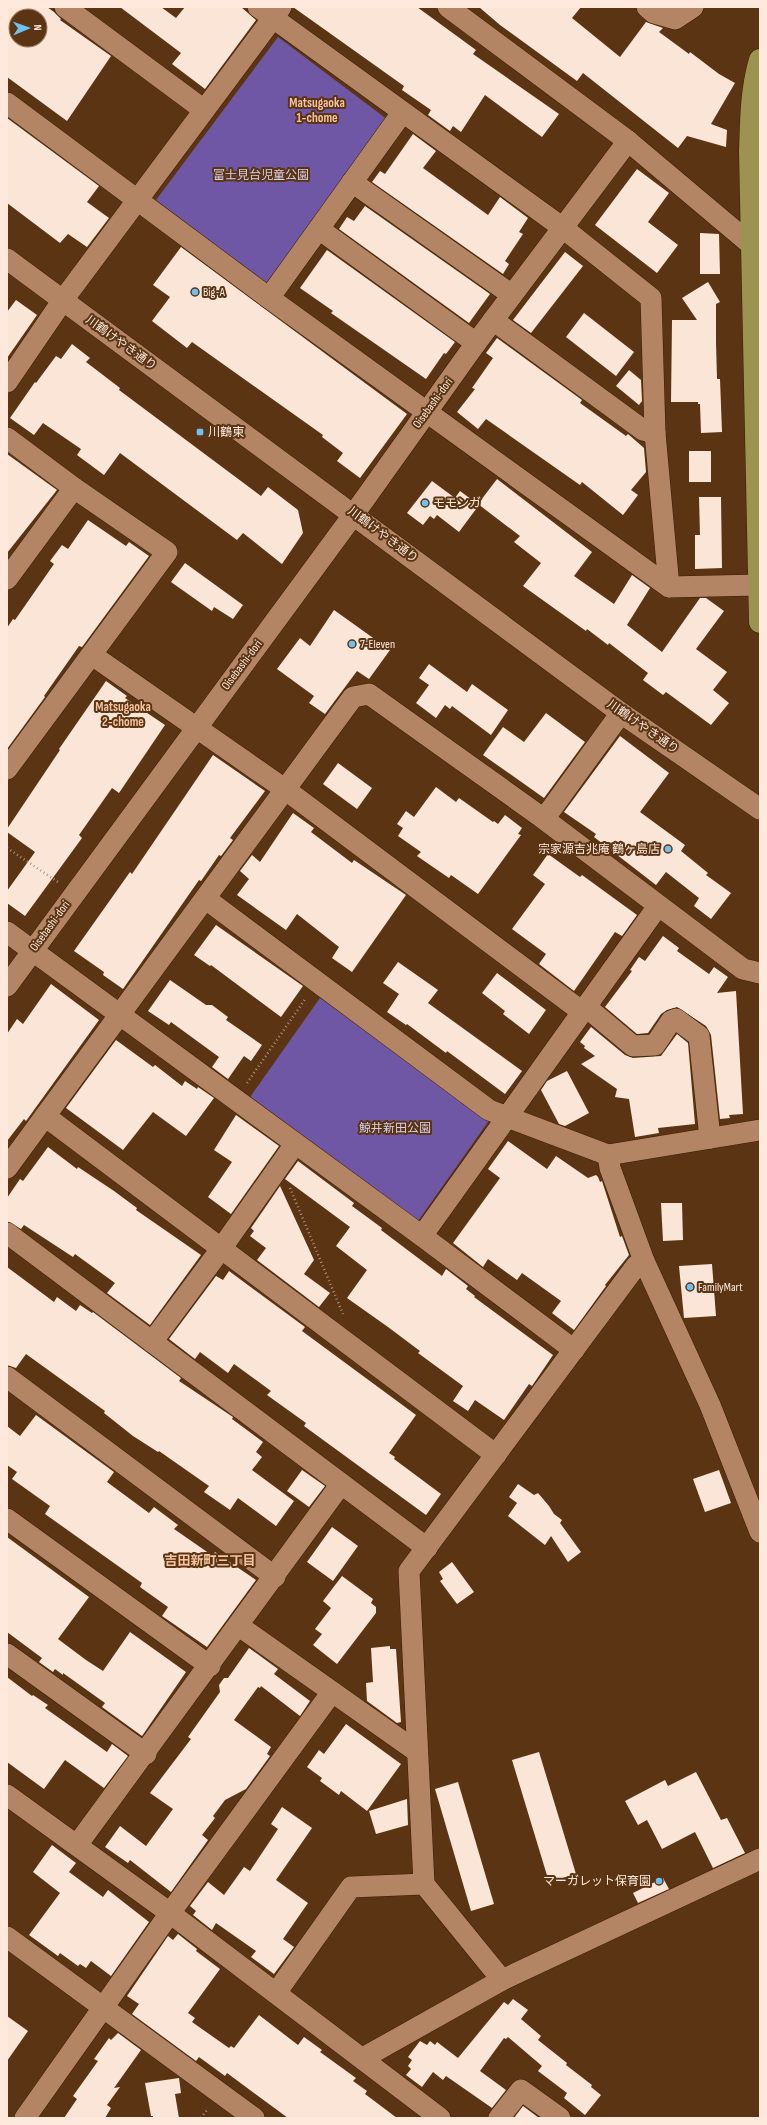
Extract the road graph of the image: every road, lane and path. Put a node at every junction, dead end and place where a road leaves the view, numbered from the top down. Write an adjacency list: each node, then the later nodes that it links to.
1 (65, 7): 8 (street)
2 (448, 7): 10 (street)
3 (646, 7): 4 (street)
4 (693, 7)
5 (271, 11): 8 (street); 9 (street)
6 (759, 71): 15 (main road)
7 (7, 103): 12 (street)
8 (204, 110): 12 (street)
9 (402, 113): 11 (street); 13 (street)
10 (628, 141): 13 (street, Oisebashi-dori); 15 (street)
11 (352, 182): 14 (street); 17 (street)
12 (137, 200): 18 (street); 19 (street)
13 (563, 228): 17 (street, Oisebashi-dori); 24 (street)
14 (319, 229): 18 (street); 21 (street)
15 (755, 249): 28 (main road)
16 (7, 259): 19 (street, 川鶴けやき通り)
17 (512, 295): 20 (street, Oisebashi-dori)
18 (269, 298): 23 (street)
19 (63, 300): 22 (street); 27 (street, 川鶴けやき通り)
20 (493, 320): 21 (street, Oisebashi-dori); 24 (street)
21 (476, 343): 23 (street, Oisebashi-dori)
22 (7, 382)
23 (427, 411): 27 (street, Oisebashi-dori); 31 (street)
24 (655, 433): 31 (street)
25 (7, 438): 26 (street)
26 (74, 488): 29 (street); 33 (street)
27 (354, 514): 34 (street, 川鶴けやき通り); 35 (street, Oisebashi-dori)
28 (759, 535): 30 (main road)
29 (7, 579)
30 (759, 585): 31 (street); 32 (main road)
31 (669, 587)
32 (760, 622)
33 (92, 656): 35 (street); 36 (street)
34 (622, 712): 38 (street, 川鶴けやき通り); 39 (street)
35 (196, 727): 37 (street); 45 (street, Oisebashi-dori)
36 (7, 769)
37 (286, 790): 39 (street); 42 (street); 49 (street)
38 (760, 808)
39 (544, 819): 43 (street)
40 (7, 848): 41 (path)
41 (59, 883)
42 (206, 899): 47 (street); 50 (street)
43 (658, 906): 46 (street); 49 (street)
44 (7, 932): 45 (street)
45 (33, 951): 48 (street, Oisebashi-dori); 50 (street)
46 (760, 973)
47 (318, 982): 51 (path); 53 (street)
48 (7, 986)
49 (583, 1009): 53 (street); 55 (street)
50 (120, 1015): 51 (street); 52 (street)
51 (235, 1100): 56 (street)
52 (45, 1116): 59 (street); 62 (street)
53 (506, 1118): 57 (street); 61 (street)
54 (760, 1130): 55 (street)
55 (710, 1138): 57 (street)
56 (295, 1144): 58 (street); 61 (street)
57 (608, 1155): 63 (street)
58 (280, 1165): 62 (street); 64 (path)
59 (7, 1168)
60 (7, 1234): 65 (street)
61 (422, 1236): 66 (street)
62 (221, 1249): 65 (street); 68 (street)
63 (644, 1261): 66 (street); 71 (street)
64 (344, 1315)
65 (152, 1342): 69 (street)
66 (574, 1350): 68 (street)
67 (7, 1377): 73 (street)
68 (496, 1455): 72 (street)
69 (341, 1484): 72 (street); 73 (street)
70 (7, 1519): 76 (street)
71 (760, 1532)
72 (427, 1548): 78 (street)
73 (275, 1577): 74 (street)
74 (239, 1626): 76 (street); 77 (street)
75 (7, 1654): 79 (street)
76 (210, 1666): 79 (street)
77 (332, 1692): 78 (street); 84 (street)
78 (416, 1751): 83 (street)
79 (146, 1754): 81 (street)
80 (7, 1795): 81 (street)
81 (77, 1845): 84 (street)
82 (760, 1859): 86 (street)
83 (424, 1884): 86 (street); 87 (street)
84 (170, 1913): 87 (street); 88 (street)
85 (7, 1937): 88 (street)
86 (502, 1980): 89 (street)
87 (276, 1994): 89 (street)
88 (103, 2008): 90 (street); 91 (street)
89 (364, 2058): 92 (street)
90 (25, 2118)
91 (254, 2118)
92 (440, 2118)
93 (499, 2118): 94 (street)
94 (560, 2118)

